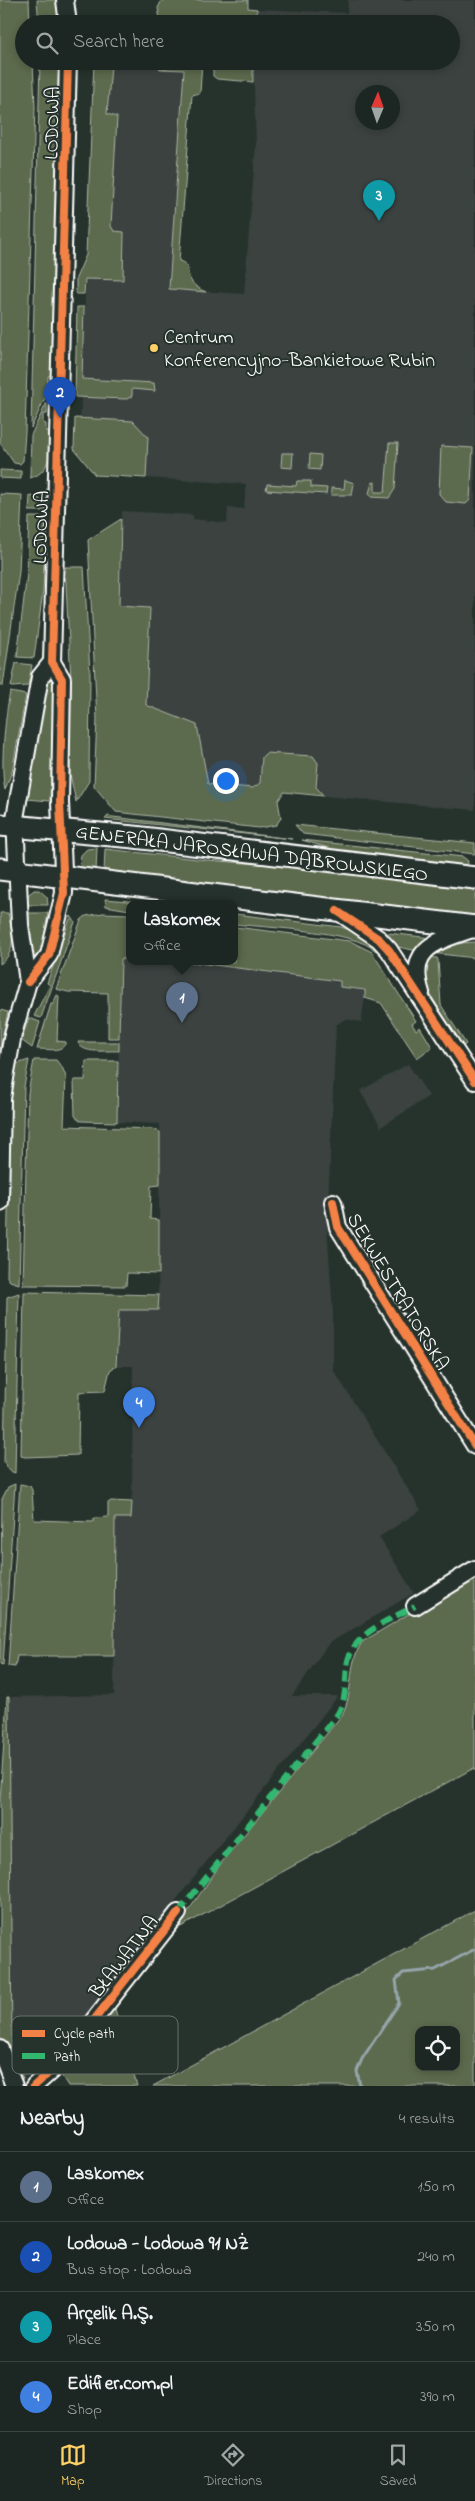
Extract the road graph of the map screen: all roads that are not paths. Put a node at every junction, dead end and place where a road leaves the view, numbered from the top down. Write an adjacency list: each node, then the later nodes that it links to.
1 (65, 0): 2 (street)
2 (67, 15)
3 (68, 70): 4 (street, LODOWA)
4 (52, 662): 5 (street, LODOWA); 6 (street, LODOWA)
5 (8, 826): 6 (main road, GENERAŁA JAROSŁAWA DĄBROWSKIEGO); 7 (street, LODOWA)
6 (62, 831): 8 (street, LODOWA); 9 (main road, GENERAŁA JAROSŁAWA DĄBROWSKIEGO)
7 (9, 871): 8 (main road); 12 (street, LODOWA)
8 (64, 878): 10 (main road); 12 (street, LODOWA)
9 (475, 878)
10 (337, 911): 11 (main road); 13 (street)
11 (475, 928): 13 (street)
12 (28, 982): 15 (street, LODOWA)
13 (426, 1004): 14 (street)
14 (475, 1081)
15 (0, 1202)
16 (333, 1202): 17 (street, SEKWESTRATORSKA)
17 (475, 1446)
18 (475, 1569): 19 (street)
19 (415, 1606)
20 (178, 1913): 21 (street, BŁAWATNA)
21 (97, 2016)
22 (0, 2049): 24 (street)
23 (48, 2074): 25 (street, BŁAWATNA)
24 (14, 2086)
25 (34, 2086)

